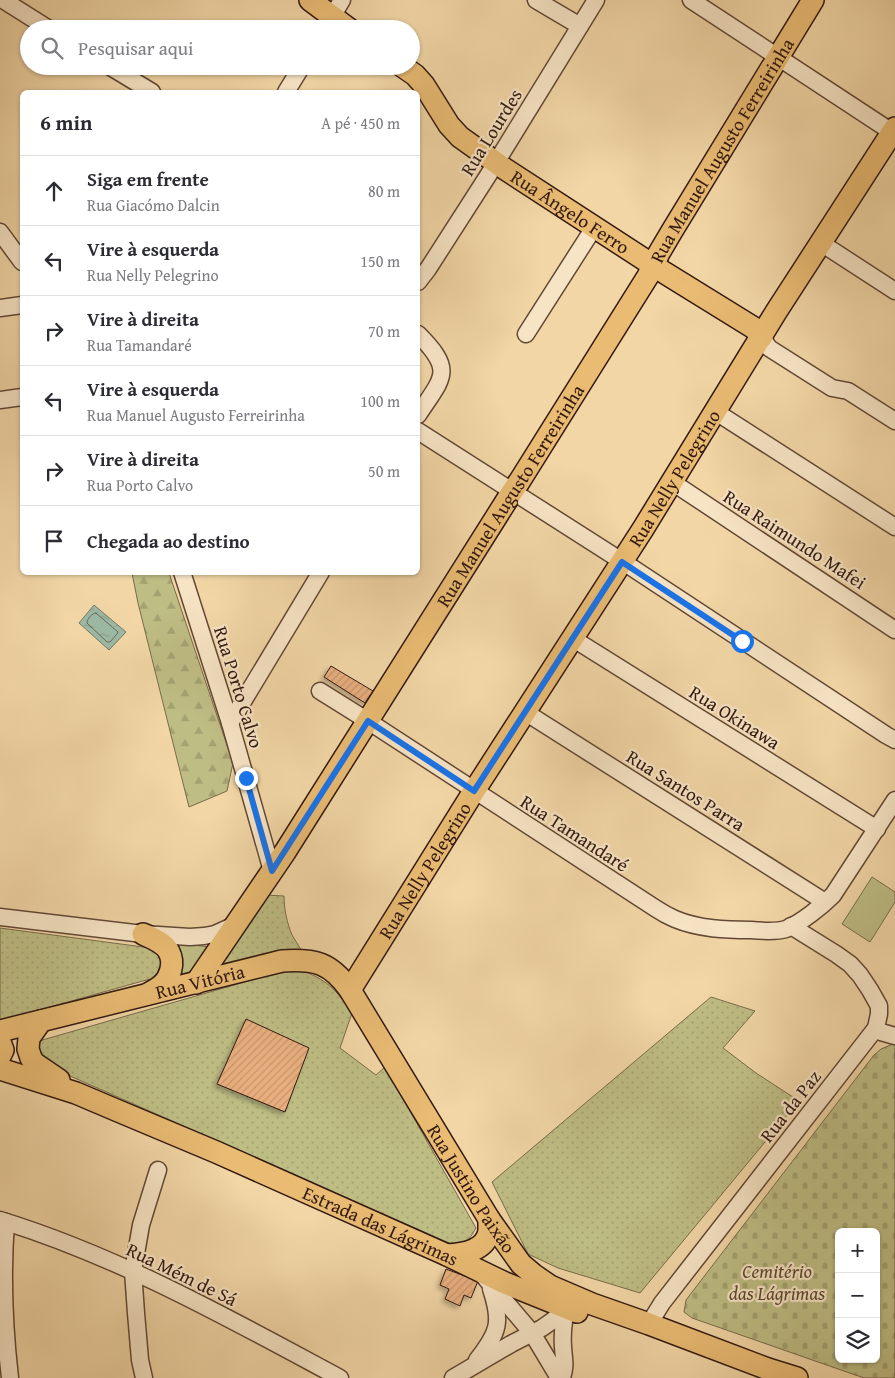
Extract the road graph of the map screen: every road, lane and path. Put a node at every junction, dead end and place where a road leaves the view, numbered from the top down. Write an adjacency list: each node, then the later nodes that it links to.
1 (3, 0): 8 (street)
2 (310, 0): 7 (main road)
3 (536, 0): 9 (street)
4 (596, 0): 9 (street, Rua Lourdes)
5 (691, 0): 10 (street)
6 (813, 0): 10 (main road, Rua Manuel Augusto Ferreirinha)
7 (333, 15)
8 (35, 20)
9 (580, 26): 17 (street, Rua Lourdes)
10 (778, 57): 16 (street); 22 (main road, Rua Manuel Augusto Ferreirinha)
11 (124, 75): 14 (street)
12 (296, 75): 15 (street)
13 (414, 75): 17 (main road, Rua Ângelo Ferro)
14 (149, 90)
15 (287, 90)
16 (894, 130): 20 (main road, Rua Nelly Pelegrino)
17 (496, 163): 18 (main road, Rua Ângelo Ferro); 23 (street, Rua Lourdes)
18 (595, 226): 22 (main road, Rua Ângelo Ferro); 27 (street)
19 (0, 232): 21 (street)
20 (820, 243): 24 (street); 29 (main road, Rua Nelly Pelegrino)
21 (20, 259)
22 (653, 265): 29 (main road, Rua Ângelo Ferro); 37 (main road, Rua Manuel Augusto Ferreirinha)
23 (423, 266)
24 (895, 291)
25 (20, 305): 26 (street)
26 (0, 308)
27 (526, 334)
28 (420, 336): 32 (street)
29 (762, 336): 33 (main road, Rua Nelly Pelegrino); 34 (street, Rua Ângelo Ferro)
30 (20, 397): 31 (street)
31 (0, 400)
32 (420, 412)
33 (716, 412): 36 (main road, Rua Nelly Pelegrino); 38 (street)
34 (895, 421)
35 (420, 432): 37 (street)
36 (672, 482): 39 (main road, Rua Nelly Pelegrino); 42 (street, Rua Raimundo Mafei)
37 (512, 492): 39 (street); 46 (main road, Rua Manuel Augusto Ferreirinha)
38 (895, 528)
39 (622, 562): 43 (main road, Rua Nelly Pelegrino); 48 (street)
40 (319, 575): 47 (street)
41 (186, 576): 47 (street, Rua Porto Calvo)
42 (895, 630)
43 (572, 638): 45 (main road, Rua Nelly Pelegrino); 51 (street, Rua Okinawa)
44 (320, 691): 46 (street, Rua Tamandaré)
45 (525, 712): 49 (main road, Rua Nelly Pelegrino); 53 (street, Rua Santos Parra)
46 (368, 721): 49 (street, Rua Tamandaré); 52 (main road, Rua Manuel Augusto Ferreirinha)
47 (230, 723): 52 (street, Rua Porto Calvo)
48 (895, 740)
49 (474, 791): 56 (street, Rua Tamandaré); 59 (main road, Rua Nelly Pelegrino)
50 (895, 800): 51 (street, Rua Tamandaré)
51 (877, 829): 53 (street, Rua Tamandaré)
52 (272, 871): 55 (main road, Rua Manuel Augusto Ferreirinha)
53 (825, 902): 56 (street, Rua Tamandaré)
54 (0, 917): 57 (street)
55 (237, 924): 57 (street); 58 (main road, Rua Manuel Augusto Ferreirinha)
56 (791, 926): 62 (street)
57 (143, 934): 60 (main road)
58 (196, 983): 59 (main road, Rua Vitória); 60 (main road, Rua Vitória)
59 (350, 990): 70 (main road, Rua Justino Paixão)
60 (144, 996): 61 (main road, Rua Vitória)
61 (41, 1021): 63 (main road); 68 (main road)
62 (876, 1028): 64 (street); 76 (street, Rua da Paz)
63 (0, 1030)
64 (895, 1036)
65 (0, 1042): 66 (main road)
66 (0, 1056)
67 (0, 1069): 68 (main road, Estrada das Lágrimas)
68 (76, 1093): 72 (main road, Estrada das Lágrimas)
69 (158, 1170): 73 (street)
70 (488, 1219): 72 (main road); 75 (main road, Rua Justino Paixão)
71 (3, 1221): 73 (street, Rua Mém de Sá); 79 (street)
72 (447, 1255): 74 (main road, Estrada das Lágrimas)
73 (133, 1271): 80 (street); 81 (street, Rua Mém de Sá)
74 (483, 1276): 75 (main road, Estrada das Lágrimas); 77 (street); 78 (street)
75 (569, 1302): 76 (main road, Estrada das Lágrimas); 77 (street); 83 (street); 84 (main road, Estrada das Lágrimas)
76 (649, 1324): 85 (main road, Estrada das Lágrimas)
77 (532, 1333): 78 (street); 83 (street)
78 (471, 1367): 82 (street)
79 (10, 1378)
80 (144, 1378)
81 (340, 1378)
82 (453, 1378)
83 (560, 1378)
84 (763, 1378)
85 (798, 1378)

